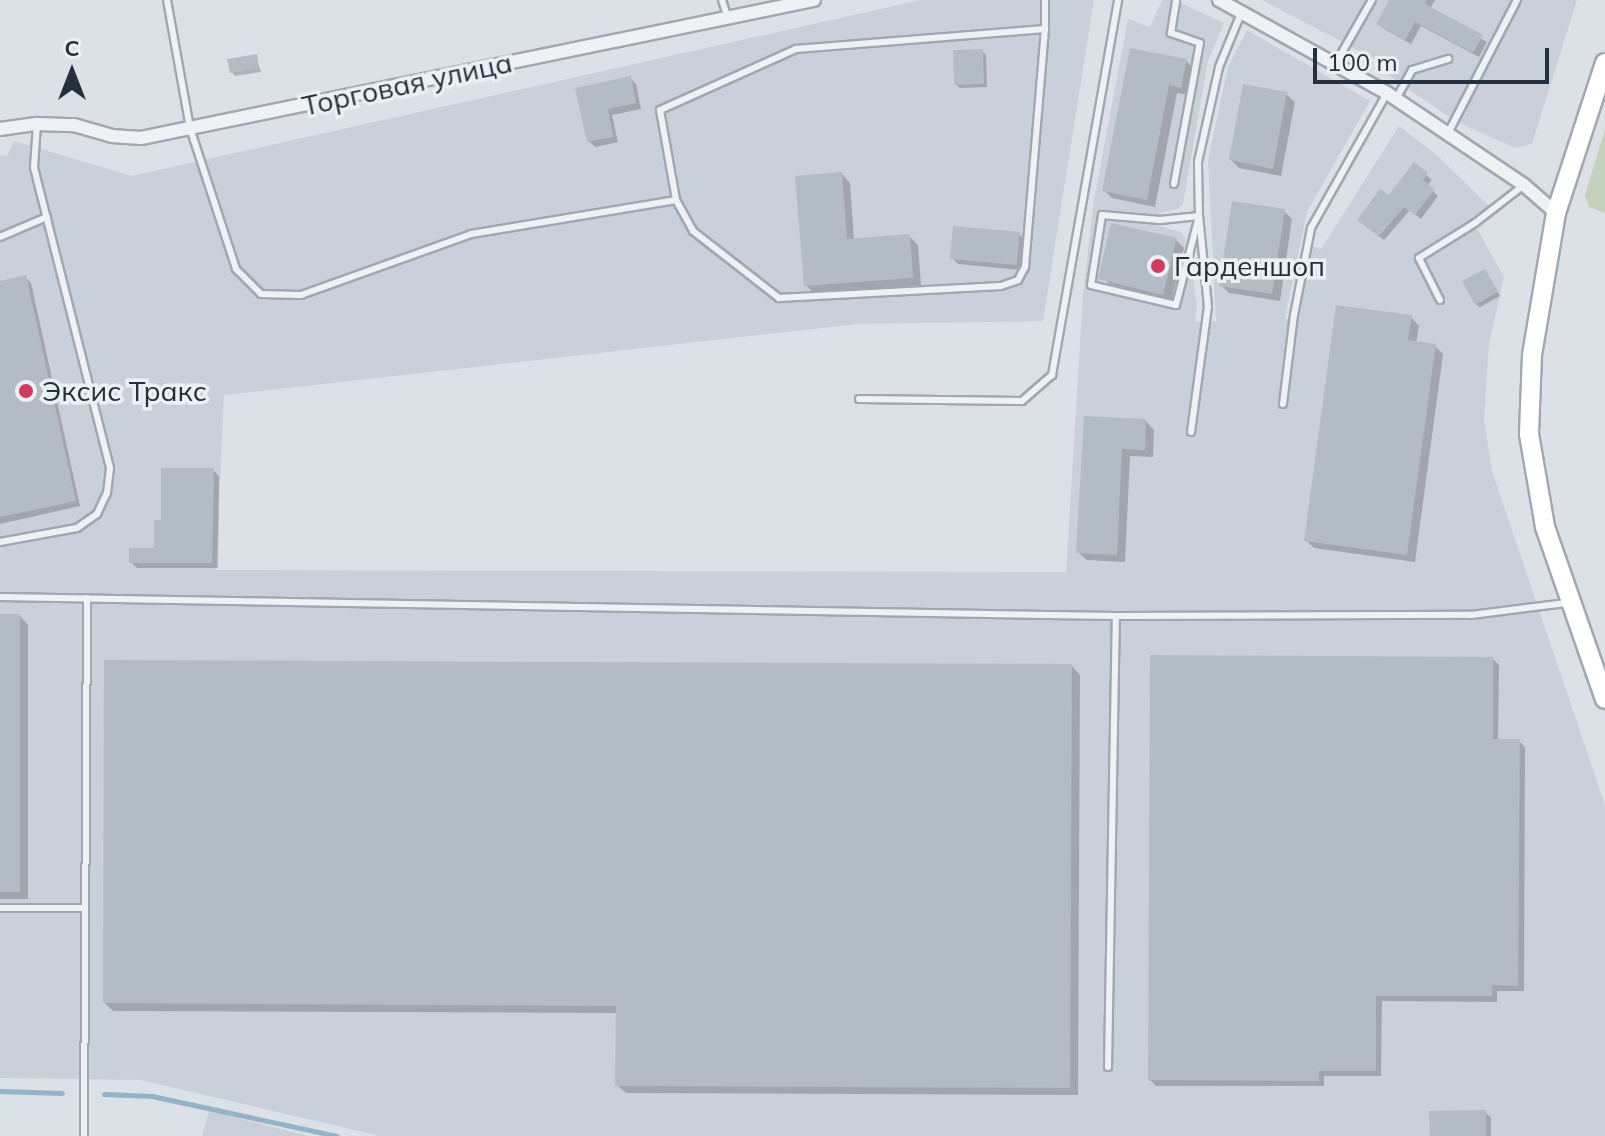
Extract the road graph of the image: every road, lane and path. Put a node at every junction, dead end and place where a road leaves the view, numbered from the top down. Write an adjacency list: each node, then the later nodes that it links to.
1 (167, 0): 18 (lane)
2 (722, 0): 11 (lane)
3 (814, 0): 11 (street, Торговая улица)
4 (1045, 0): 12 (lane)
5 (1118, 0): 29 (lane)
6 (1176, 0): 21 (lane)
7 (1219, 0): 10 (street)
8 (1372, 0): 14 (lane)
9 (1517, 0): 20 (lane)
10 (1242, 11): 14 (street); 25 (lane)
11 (728, 18): 18 (street, Торговая улица)
12 (1045, 29): 23 (lane); 23 (lane)
13 (1448, 59): 16 (lane)
14 (1336, 63): 16 (street)
15 (1605, 63): 24 (main road)
16 (1391, 96): 20 (street); 30 (lane)
17 (37, 124): 18 (street, Торговая улица); 19 (street, Торговая улица); 26 (lane)
18 (190, 128): 23 (lane)
19 (0, 129)
20 (1447, 135): 22 (street)
21 (1174, 184)
22 (1524, 185): 24 (street); 28 (lane)
23 (676, 200)
24 (1556, 213): 35 (main road)
25 (1199, 216): 25 (lane); 31 (lane)
26 (47, 217): 27 (lane); 32 (lane)
27 (0, 237)
28 (1440, 300)
29 (859, 399)
30 (1283, 404)
31 (1191, 432)
32 (0, 542)
33 (0, 597): 34 (lane)
34 (87, 598): 36 (lane); 39 (lane)
35 (1570, 602): 36 (lane); 37 (main road)
36 (1116, 616): 40 (lane)
37 (1605, 699)
38 (0, 908): 39 (lane)
39 (84, 908): 41 (lane)
40 (1108, 1067)
41 (84, 1136)

